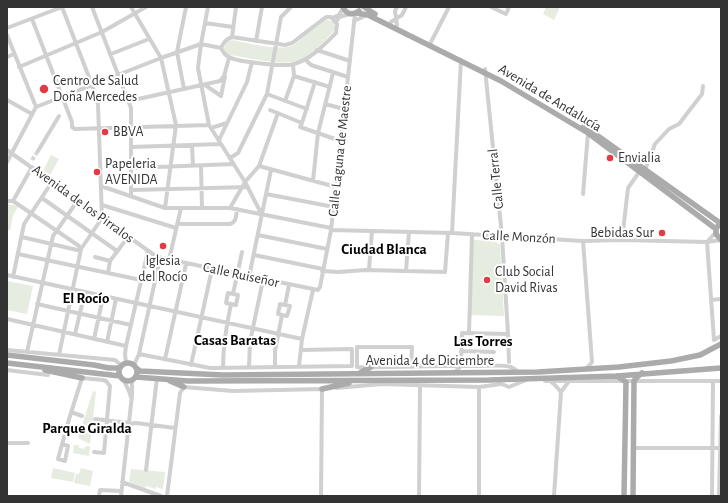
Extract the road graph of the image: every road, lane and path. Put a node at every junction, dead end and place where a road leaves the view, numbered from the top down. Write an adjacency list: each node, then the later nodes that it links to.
1 (62, 7): 23 (street); 36 (street)
2 (98, 7): 14 (street)
3 (131, 7): 19 (street)
4 (146, 7): 19 (street)
5 (186, 7): 42 (street)
6 (208, 7): 25 (street)
7 (236, 7): 30 (street)
8 (262, 7): 35 (street)
9 (291, 7): 39 (street)
10 (406, 7): 22 (street)
11 (449, 7): 37 (street)
12 (491, 7): 18 (street)
13 (509, 7): 18 (street)
14 (92, 8): 31 (street)
15 (343, 8): 20 (main road); 21 (street)
16 (395, 8): 22 (street)
17 (366, 9): 20 (main road, Avenida de Andalucía); 20 (main road); 24 (street); 27 (main road, Avenida de Andalucía); 50 (main road, Avenida de Andalucía)
18 (500, 9)
19 (135, 14): 31 (street); 34 (street)
20 (354, 14): 24 (street, Calle Laguna de Maestre); 26 (street)
21 (332, 18): 26 (street); 39 (street)
22 (396, 18): 27 (street); 28 (street)
23 (32, 19): 29 (street); 45 (street)
24 (354, 21): 51 (street, Calle Laguna de Maestre)
25 (205, 22): 30 (street); 38 (street)
26 (336, 22): 41 (street)
27 (391, 22): 28 (main road, Avenida de Andalucía)
28 (397, 25): 37 (main road, Avenida de Andalucía)
29 (7, 28)
30 (233, 28): 33 (street)
31 (102, 32): 36 (street); 44 (street)
32 (7, 35): 43 (street)
33 (232, 37): 35 (street); 40 (street)
34 (149, 39): 44 (street); 47 (street)
35 (256, 41): 39 (street)
36 (76, 42): 45 (street); 63 (street)
37 (431, 42): 56 (main road, Avenida de Andalucía)
38 (201, 44): 40 (street); 42 (street); 64 (street)
39 (276, 44): 54 (street)
40 (221, 48): 48 (street)
41 (317, 50): 49 (street); 51 (street)
42 (177, 52): 47 (street); 67 (street)
43 (14, 54): 46 (street); 55 (street)
44 (111, 54): 58 (street)
45 (47, 55): 55 (street); 70 (street)
46 (7, 57)
47 (161, 58): 58 (street); 68 (street)
48 (229, 58): 52 (street); 59 (street)
49 (305, 59): 53 (street); 57 (street)
50 (461, 60): 56 (main road, Avenida de Andalucía); 145 (street)
51 (350, 61): 61 (street, Calle Laguna de Maestre)
52 (252, 62): 54 (street); 84 (street)
53 (293, 64): 54 (street); 60 (street)
54 (272, 65): 69 (street)
55 (19, 67): 76 (street)
56 (485, 71): 90 (main road, Avenida de Andalucía); 108 (main road, Avenida de Andalucía); 148 (street, Calle Terral)
57 (333, 73): 61 (street); 66 (street)
58 (119, 74): 63 (street); 72 (street)
59 (225, 75): 64 (street); 64 (street)
60 (294, 76): 62 (street); 73 (street)
61 (348, 77): 78 (street, Calle Laguna de Maestre)
62 (315, 82): 66 (street); 77 (street)
63 (92, 85): 70 (street); 88 (street)
64 (203, 86): 67 (street); 86 (street)
65 (703, 86): 108 (street)
66 (330, 87): 74 (street)
67 (184, 89): 68 (street)
68 (169, 92): 72 (street); 85 (street)
69 (267, 94): 73 (street); 98 (street)
70 (62, 96): 76 (street); 88 (street)
71 (8, 101): 75 (street); 81 (street)
72 (129, 101): 87 (street)
73 (285, 101): 77 (street)
74 (325, 104): 78 (street); 89 (street)
75 (7, 106)
76 (36, 107): 81 (street)
77 (307, 109): 83 (street)
78 (344, 109): 91 (street, Calle Laguna de Maestre)
79 (270, 110): 80 (street)
80 (278, 113): 83 (street); 104 (street)
81 (32, 114): 96 (street)
82 (59, 116): 97 (street)
83 (302, 122): 89 (street)
84 (227, 123): 86 (street); 92 (street)
85 (176, 125): 86 (street); 87 (street); 93 (street)
86 (210, 126): 92 (street)
87 (131, 127): 88 (street); 95 (street)
88 (100, 128): 112 (street)
89 (318, 133): 91 (street); 109 (street)
90 (588, 133): 108 (main road, Avenida de Andalucía); 120 (street)
91 (341, 140): 115 (street, Calle Laguna de Maestre)
92 (220, 142): 94 (street); 98 (street)
93 (174, 145): 94 (street); 95 (street); 105 (street)
94 (192, 145): 102 (street)
95 (131, 146): 106 (street)
96 (9, 152): 99 (street); 100 (street, Avenida de los Pirralos)
97 (38, 152)
98 (230, 158): 101 (street)
99 (7, 162)
100 (31, 164): 110 (street, Avenida de los Pirralos); 125 (street)
101 (234, 164): 103 (street); 111 (street)
102 (193, 166): 103 (street); 105 (street)
103 (201, 166): 116 (street)
104 (259, 166): 107 (street); 111 (street)
105 (170, 167): 106 (street); 117 (street)
106 (131, 168): 118 (street)
107 (271, 170): 109 (street); 119 (street)
108 (642, 171): 137 (main road, Avenida de Andalucía); 141 (main road, Avenida de Andalucía); 151 (street)
109 (313, 181): 115 (street)
110 (52, 182): 122 (street); 123 (street, Avenida de los Pirralos)
111 (245, 182): 113 (street); 114 (street)
112 (101, 186): 121 (street, Calle Monzón); 126 (street)
113 (242, 187): 114 (street); 116 (street); 131 (street)
114 (248, 187): 134 (street)
115 (336, 187): 127 (street, Calle Laguna de Maestre)
116 (201, 188): 117 (street); 130 (street)
117 (167, 189): 118 (street); 128 (street)
118 (132, 190): 121 (street)
119 (266, 194): 127 (street); 134 (street)
120 (583, 194)
121 (132, 196): 128 (street, Calle Monzón)
122 (42, 198): 133 (street); 135 (street)
123 (78, 200): 135 (street); 136 (street, Avenida de los Pirralos)
124 (7, 201): 125 (street)
125 (13, 201): 133 (street)
126 (102, 205): 136 (street); 138 (street)
127 (334, 207): 139 (street, Calle Laguna de Maestre)
128 (165, 208): 129 (street, Calle Monzón)
129 (181, 208): 130 (street, Calle Monzón); 138 (street)
130 (202, 208): 131 (street, Calle Monzón)
131 (230, 208): 132 (street, Calle Monzón)
132 (237, 209): 134 (street, Calle Monzón); 138 (street)
133 (32, 213): 140 (street); 149 (street)
134 (262, 215): 139 (street, Calle Monzón); 147 (street)
135 (67, 216): 140 (street); 144 (street)
136 (102, 218): 144 (street); 150 (street, Avenida de los Pirralos)
137 (721, 223): 141 (main road)
138 (177, 226): 166 (street)
139 (331, 229): 142 (street, Calle Monzón); 157 (street, Calle Laguna de Maestre)
140 (56, 230): 155 (street); 156 (street)
141 (716, 230): 152 (main road); 154 (street)
142 (372, 231): 143 (street, Calle Monzón); 172 (street)
143 (409, 232): 145 (street, Calle Monzón); 173 (street)
144 (92, 233): 156 (street); 158 (street)
145 (450, 233): 146 (street, Calle Monzón); 173 (street)
146 (472, 234): 148 (street, Calle Monzón); 209 (street)
147 (258, 235): 157 (street); 162 (street)
148 (502, 236): 153 (street, Calle Monzón); 212 (street, Calle Terral)
149 (22, 237): 155 (street); 161 (street)
150 (128, 237): 158 (street); 159 (street, Avenida de los Pirralos)
151 (622, 240): 153 (street, Calle Monzón); 154 (street, Calle Monzón)
152 (721, 240): 154 (street, Calle Monzón)
153 (583, 241): 243 (street)
154 (707, 242): 190 (street)
155 (50, 244): 156 (street); 165 (street)
156 (81, 249): 169 (street)
157 (327, 249): 171 (street, Calle Laguna de Maestre)
158 (117, 251): 167 (street)
159 (148, 251): 164 (street, Avenida de los Pirralos); 179 (street)
160 (242, 252): 175 (street)
161 (18, 254): 165 (street); 177 (street)
162 (254, 255): 171 (street); 178 (street)
163 (95, 257): 167 (street)
164 (160, 258): 166 (street, Calle Ruiseñor); 195 (street)
165 (46, 260): 169 (street); 181 (street)
166 (169, 260): 168 (street, Calle Ruiseñor)
167 (110, 261): 174 (street)
168 (186, 264): 170 (street, Calle Ruiseñor); 197 (street)
169 (77, 267): 174 (street); 183 (street)
170 (212, 269): 175 (street, Calle Ruiseñor); 200 (street)
171 (322, 270): 172 (street); 184 (street, Calle Laguna de Maestre)
172 (369, 270): 173 (street)
173 (406, 271)
174 (108, 274): 179 (street)
175 (238, 274): 178 (street, Calle Ruiseñor); 186 (street)
176 (7, 275): 177 (street)
177 (13, 276): 181 (street)
178 (249, 277): 180 (street, Calle Ruiseñor)
179 (141, 280): 192 (street)
180 (263, 280): 182 (street, Calle Ruiseñor); 207 (street)
181 (41, 283): 183 (street); 191 (street)
182 (289, 285): 184 (street, Calle Ruiseñor); 194 (street)
183 (72, 290): 185 (street); 196 (street)
184 (313, 290): 215 (street)
185 (85, 292): 187 (street); 198 (street)
186 (233, 294): 193 (street); 193 (street)
187 (103, 297): 188 (street); 201 (street)
188 (116, 299): 192 (street); 203 (street)
189 (721, 299): 190 (street)
190 (711, 300): 213 (street)
191 (37, 304): 196 (street); 205 (street)
192 (136, 304): 195 (street); 206 (street)
193 (231, 304): 204 (street)
194 (284, 305): 199 (street); 199 (street)
195 (149, 306): 197 (street); 224 (street)
196 (68, 311): 198 (street); 208 (street)
197 (176, 312): 200 (street); 227 (street)
198 (80, 313): 201 (street); 210 (street)
199 (282, 315): 211 (street)
200 (201, 317): 204 (street); 231 (street)
201 (99, 318): 203 (street); 214 (street)
202 (7, 319): 205 (street)
203 (111, 320): 206 (street); 216 (street)
204 (227, 323): 207 (street); 240 (street)
205 (33, 325): 208 (street); 222 (street)
206 (131, 325): 218 (street)
207 (252, 328): 211 (street); 241 (street)
208 (64, 332): 210 (street); 226 (street)
209 (468, 333): 212 (street); 221 (street)
210 (75, 334): 214 (street)
211 (278, 334): 215 (street); 233 (street)
212 (508, 334): 228 (street, Calle Terral)
213 (721, 336)
214 (94, 339): 216 (street)
215 (302, 339): 220 (street)
216 (107, 342): 218 (street)
217 (721, 344): 243 (main road, Avenida 4 de Diciembre)
218 (126, 346): 232 (street)
219 (7, 350): 222 (street)
220 (301, 350): 234 (street); 234 (street)
221 (461, 351): 223 (street); 235 (street)
222 (27, 352): 226 (street)
223 (494, 352)
224 (138, 354): 227 (street); 237 (street)
225 (7, 355): 232 (main road)
226 (59, 355): 232 (street)
227 (166, 359): 231 (street)
228 (509, 362): 236 (street); 245 (street)
229 (7, 363): 230 (main road)
230 (15, 364): 251 (main road); 252 (main road)
231 (191, 365): 240 (street)
232 (123, 366): 237 (main road, Avenida 4 de Diciembre); 251 (main road)
233 (275, 366): 234 (street); 241 (street)
234 (299, 366)
235 (461, 366): 236 (street); 239 (street); 246 (street)
236 (503, 366): 245 (street)
237 (135, 367): 247 (main road, Avenida 4 de Diciembre); 253 (main road)
238 (371, 367): 239 (street); 239 (street); 247 (main road)
239 (411, 367)
240 (222, 368): 241 (street)
241 (248, 368)
242 (721, 368): 248 (main road, Avenida 4 de Diciembre)
243 (586, 369): 245 (main road, Avenida 4 de Diciembre)
244 (7, 370): 249 (street)
245 (516, 370): 246 (main road, Avenida 4 de Diciembre)
246 (455, 372): 247 (main road, Avenida 4 de Diciembre)
247 (356, 373)
248 (642, 373): 250 (main road, Avenida 4 de Diciembre); 264 (main road)
249 (48, 375)
250 (617, 376): 258 (main road, Avenida 4 de Diciembre); 263 (main road)
251 (121, 377): 253 (main road, Avenida 4 de Diciembre); 271 (street)
252 (82, 378): 272 (street); 276 (street)
253 (134, 378): 255 (main road, Avenida 4 de Diciembre); 271 (street)
254 (149, 380): 255 (street)
255 (157, 380): 256 (main road, Avenida 4 de Diciembre); 267 (main road); 278 (street)
256 (360, 380): 257 (main road, Avenida 4 de Diciembre); 269 (main road)
257 (489, 380): 258 (main road, Avenida 4 de Diciembre); 265 (street)
258 (525, 380): 260 (street); 265 (street)
259 (570, 380): 260 (street); 263 (street); 270 (street)
260 (550, 381): 270 (street)
261 (713, 381): 262 (street); 264 (street); 285 (street)
262 (721, 381)
263 (626, 382): 264 (street); 283 (main road)
264 (634, 382): 284 (main road)
265 (502, 384): 268 (street)
266 (420, 386): 268 (street); 269 (street); 295 (street)
267 (184, 387): 269 (street); 279 (street)
268 (479, 387): 296 (street)
269 (322, 389): 294 (street)
270 (560, 392): 297 (street)
271 (131, 400): 277 (street)
272 (70, 412): 273 (street); 282 (street)
273 (82, 416)
274 (721, 416): 286 (street)
275 (95, 419): 276 (street)
276 (107, 420): 277 (street); 287 (street)
277 (129, 424): 278 (street); 289 (street)
278 (151, 425): 279 (street); 288 (street)
279 (175, 428): 293 (street)
280 (28, 442): 281 (street)
281 (7, 443)
282 (62, 444)
283 (625, 447): 284 (main road); 298 (main road)
284 (634, 448): 285 (street); 299 (main road)
285 (712, 448): 286 (street); 300 (street)
286 (721, 448): 301 (street)
287 (94, 452)
288 (146, 470)
289 (122, 482): 290 (street); 292 (street)
290 (121, 494): 291 (street)
291 (99, 496)
292 (161, 496)
293 (167, 496)
294 (321, 496)
295 (419, 496)
296 (478, 496)
297 (554, 496)
298 (624, 496)
299 (633, 496)
300 (712, 496)
301 (719, 496)

